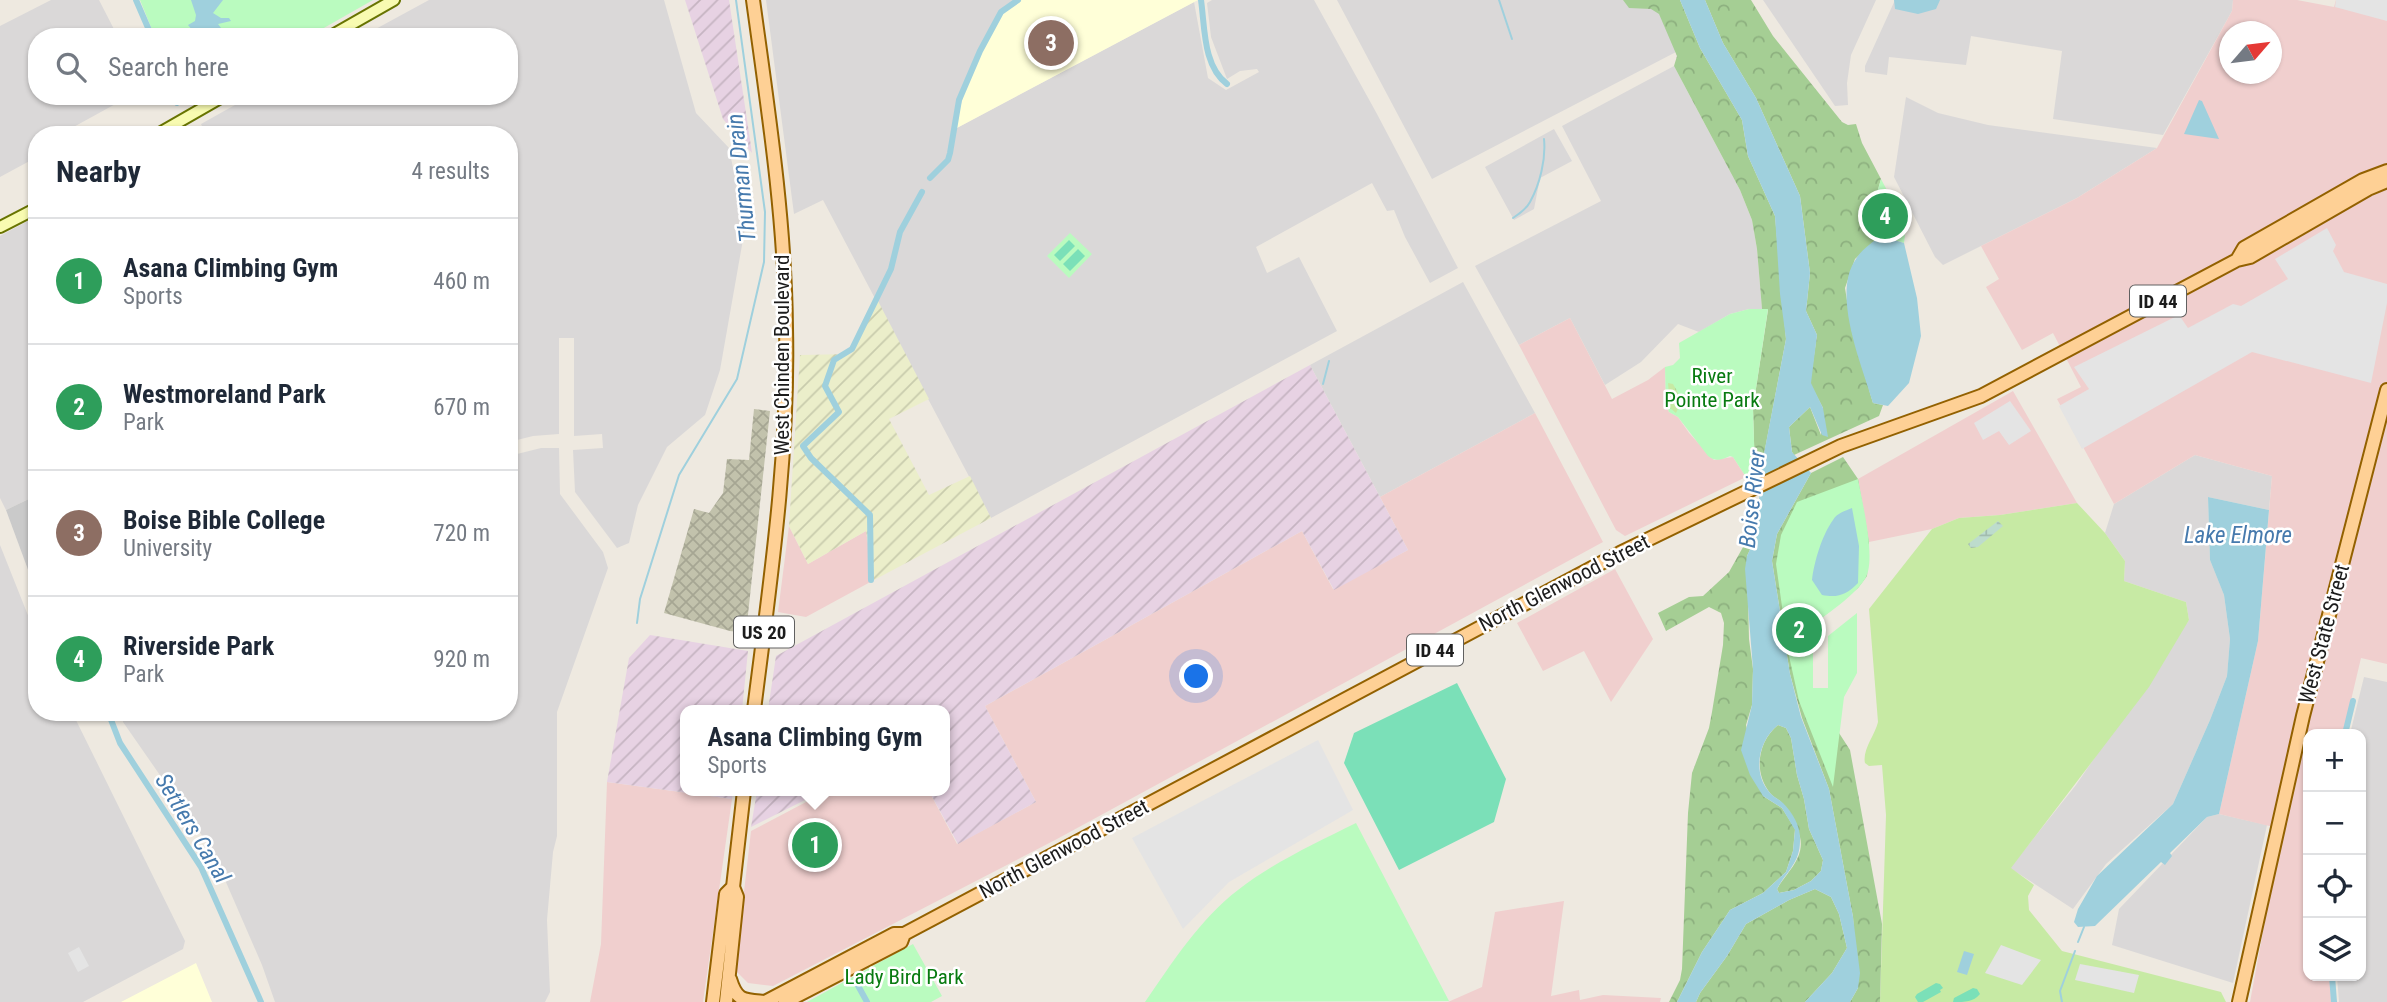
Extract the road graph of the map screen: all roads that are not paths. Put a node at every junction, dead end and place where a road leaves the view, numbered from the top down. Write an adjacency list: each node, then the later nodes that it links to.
1 (394, 0): 3 (main road)
2 (753, 0): 12 (main road, West Chinden Boulevard / US 20)
3 (345, 28)
4 (208, 105): 5 (main road)
5 (172, 126)
6 (2387, 171): 10 (main road, North Glenwood Street / ID 44)
7 (2387, 181): 10 (main road, North Glenwood Street / ID 44)
8 (28, 213): 9 (main road)
9 (0, 227)
10 (2237, 260): 15 (main road, North Glenwood Street / ID 44)
11 (2387, 390): 21 (main road, West State Street)
12 (755, 705)
13 (743, 796): 14 (main road)
14 (733, 887): 16 (main road); 17 (main road)
15 (904, 934): 19 (main road, North Glenwood Street / ID 44); 20 (main road, North Glenwood Street / ID 44)
16 (729, 977): 18 (main road); 19 (main road)
17 (713, 1002)
18 (726, 1002)
19 (766, 1002)
20 (785, 1002)
21 (2239, 1002)

